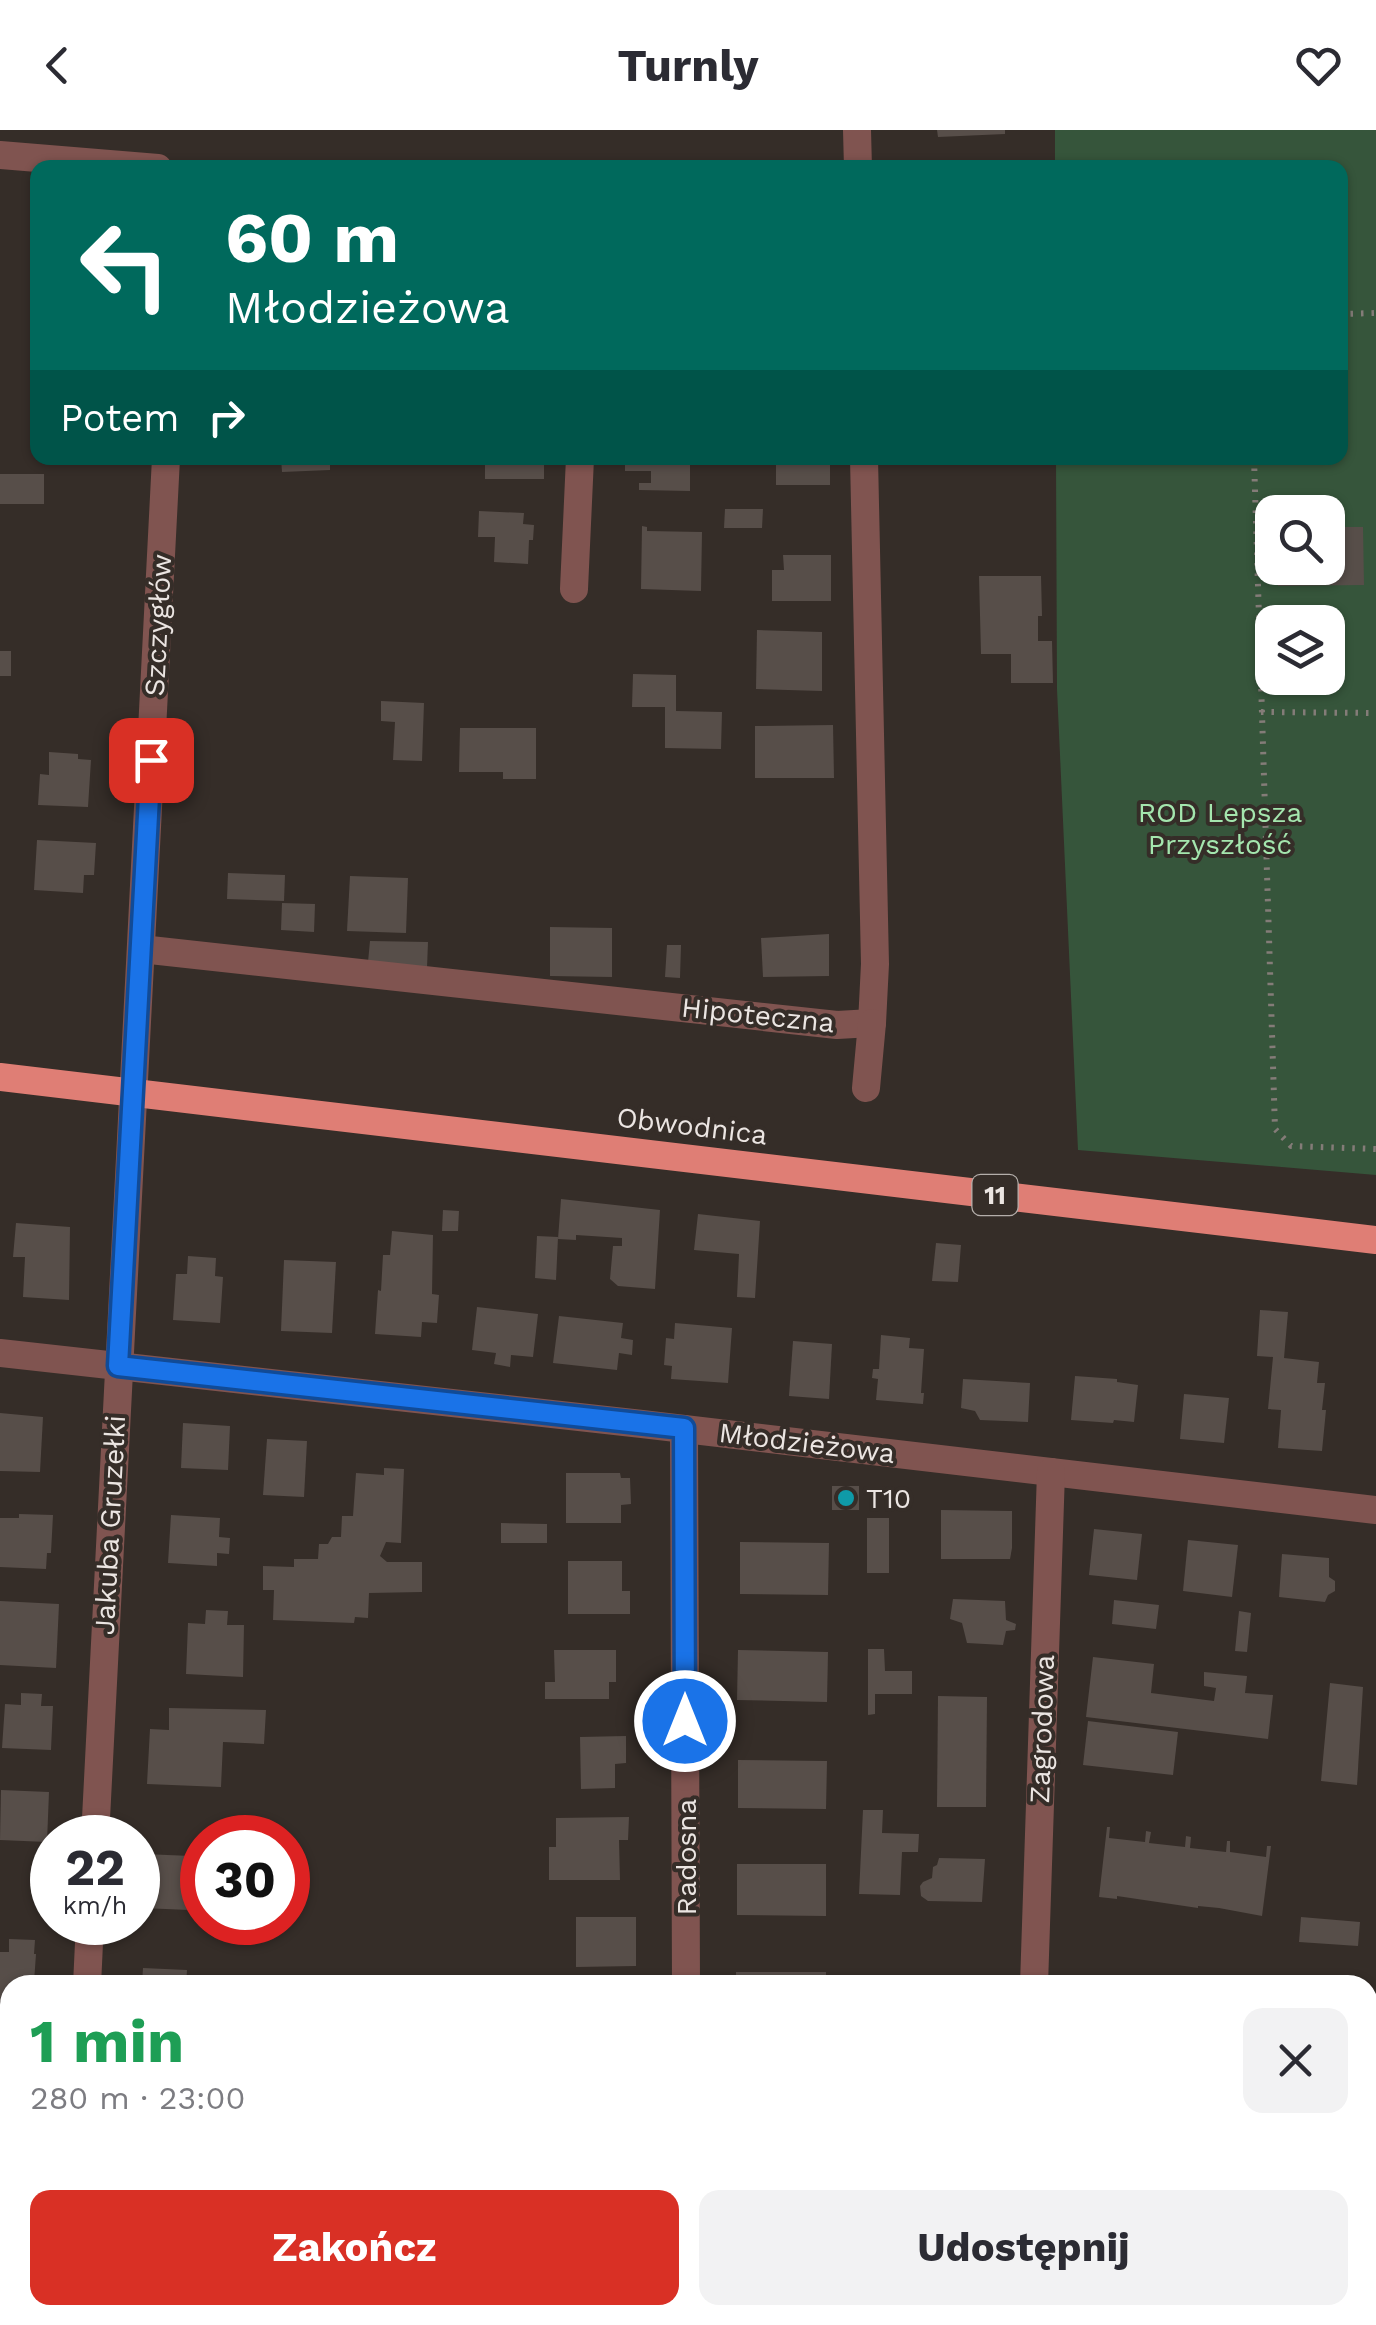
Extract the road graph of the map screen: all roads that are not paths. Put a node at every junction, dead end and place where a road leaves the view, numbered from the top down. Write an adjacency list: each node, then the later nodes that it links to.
1 (857, 130): 4 (street)
2 (0, 155): 3 (street)
3 (61, 160)
4 (858, 160)
5 (166, 465): 9 (street, Szczygłów)
6 (580, 465): 8 (street)
7 (864, 465): 10 (street, Hipoteczna)
8 (574, 589)
9 (141, 949): 10 (street, Hipoteczna); 13 (street, Szczygłów)
10 (872, 1023): 12 (street)
11 (0, 1077): 13 (highway, Obwodnica / 11)
12 (866, 1088)
13 (133, 1092): 14 (highway, Obwodnica / 11); 16 (street, Jakuba Gruzełki)
14 (1376, 1240)
15 (0, 1352): 16 (street, Młodzieżowa)
16 (118, 1366): 17 (street, Młodzieżowa); 20 (street, Jakuba Gruzełki)
17 (684, 1428): 18 (street, Młodzieżowa); 23 (street, Radosna)
18 (1051, 1472): 19 (street, Młodzieżowa); 24 (street, Zagrodowa)
19 (1376, 1510)
20 (95, 1815)
21 (89, 1945): 22 (street)
22 (87, 1975)
23 (686, 1975)
24 (1034, 1975)

